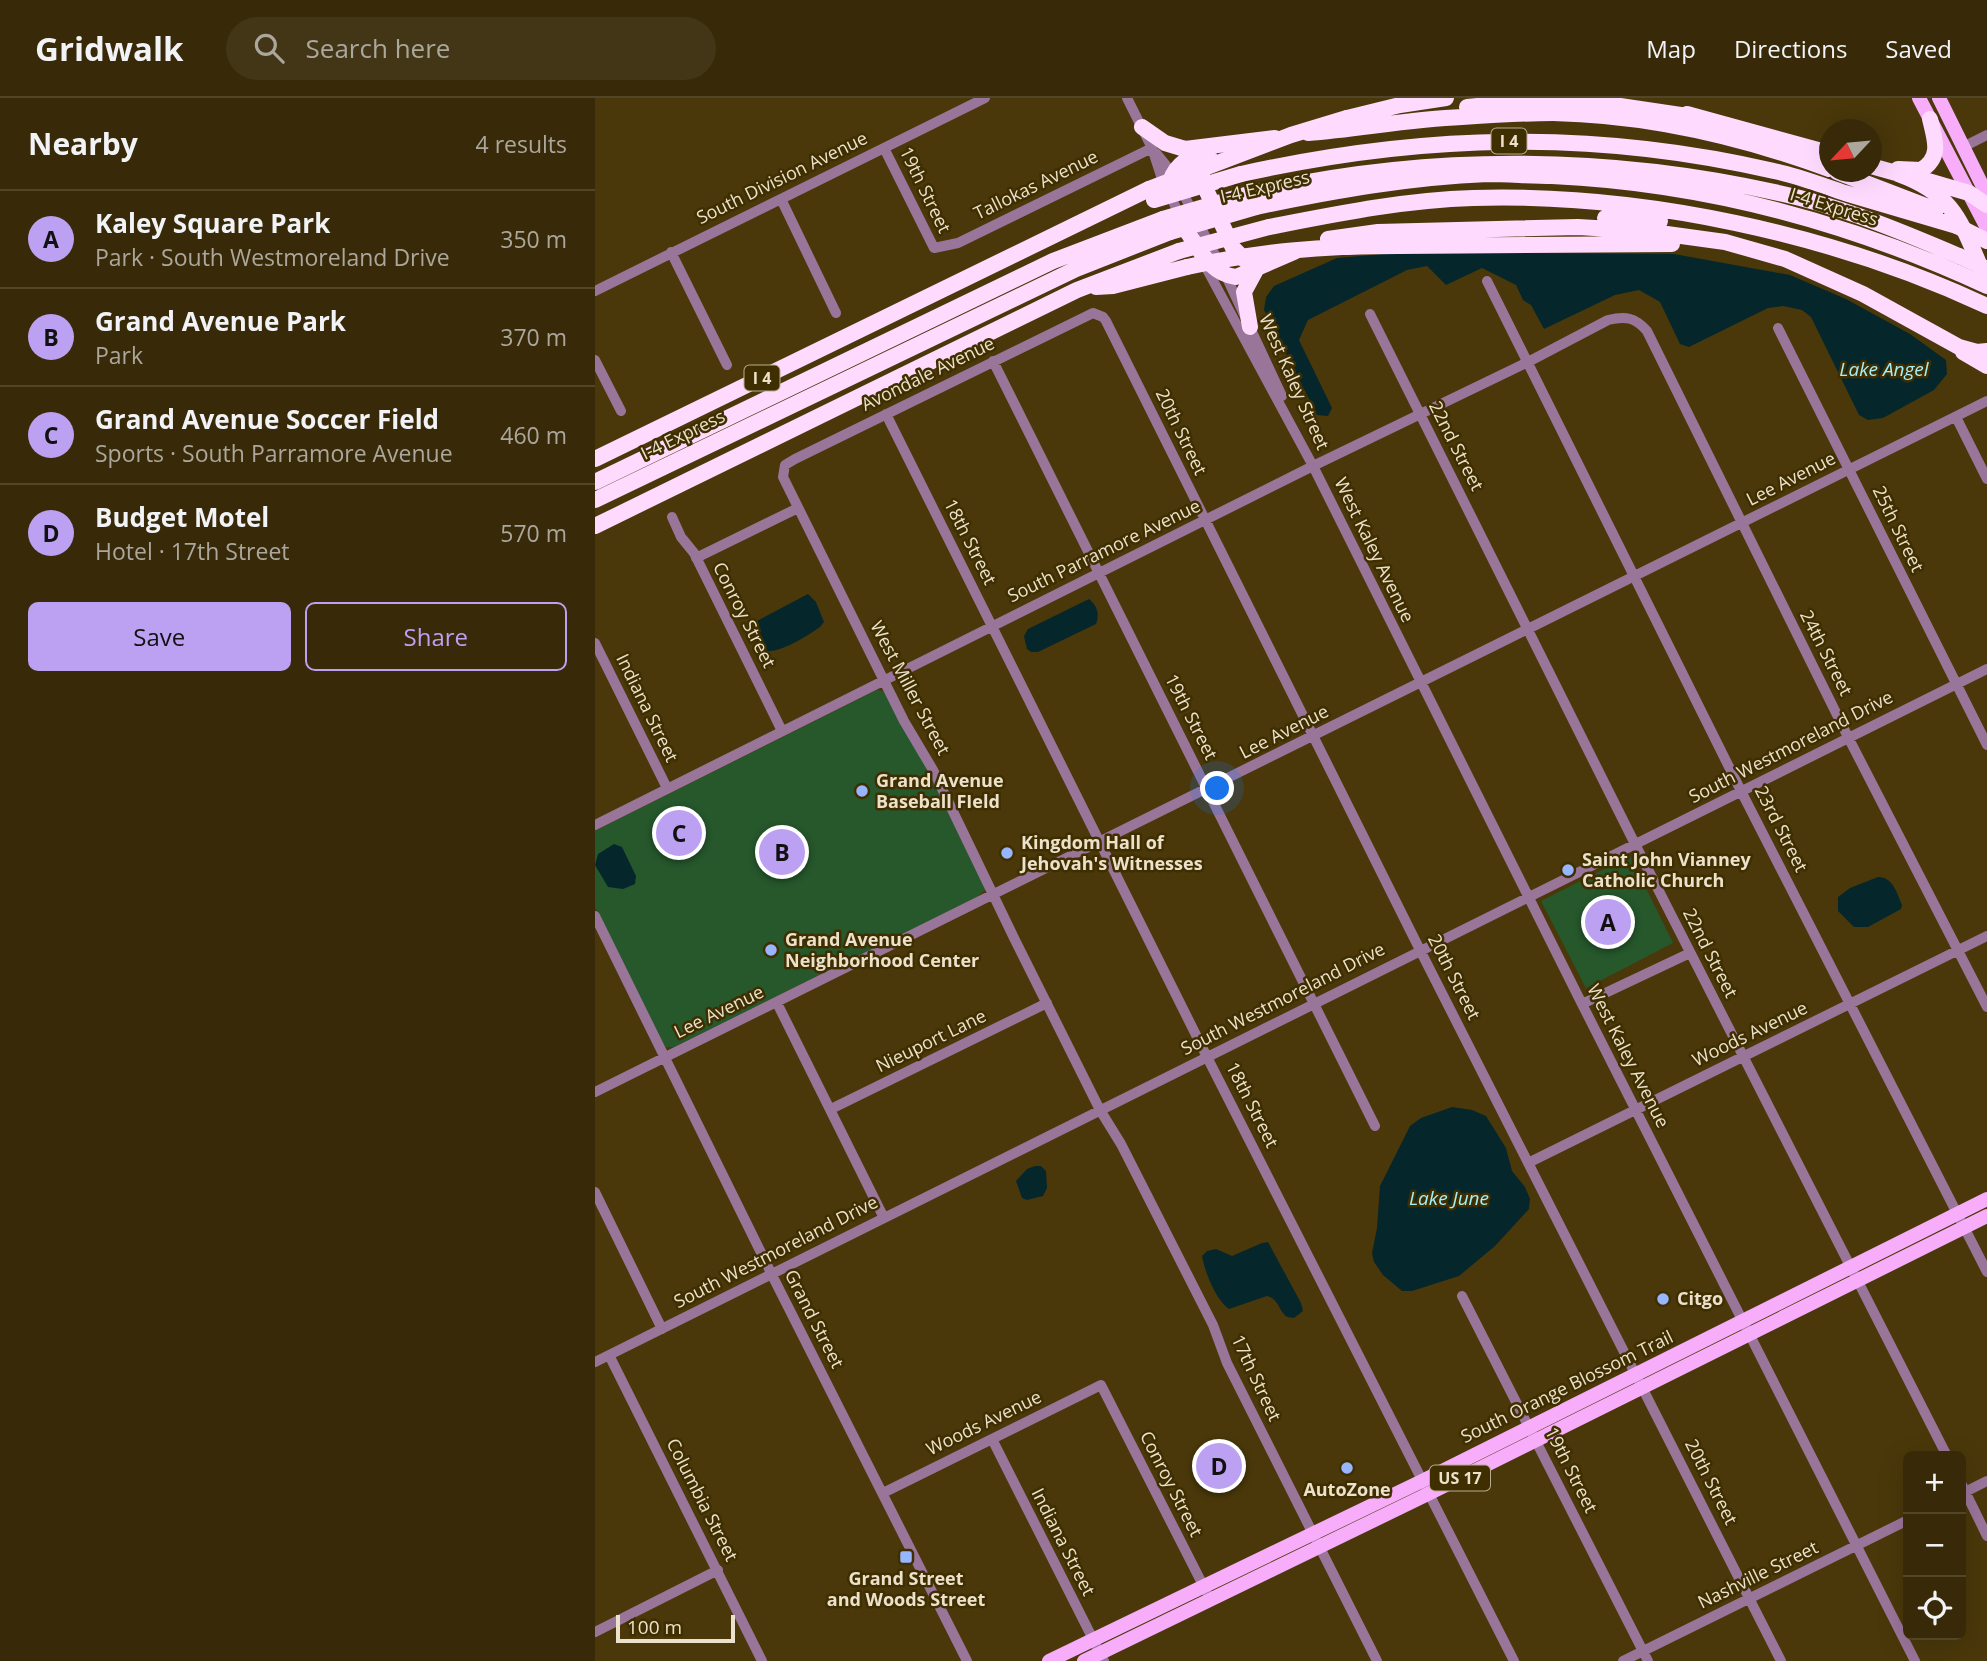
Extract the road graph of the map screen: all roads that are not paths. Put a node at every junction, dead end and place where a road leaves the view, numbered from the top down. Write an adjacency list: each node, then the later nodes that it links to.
1 (985, 98): 14 (street, South Division Avenue)
2 (1126, 98): 11 (street, West Kaley Street)
3 (1446, 98): 9 (highway)
4 (1603, 98): 7 (highway)
5 (1919, 98): 8 (main road)
6 (1939, 98): 13 (main road)
7 (1694, 117): 10 (highway); 16 (highway)
8 (1930, 119): 19 (highway); 24 (main road)
9 (1344, 124): 10 (highway); 11 (highway); 17 (highway); 25 (highway, bridge)
10 (1389, 124): 18 (highway)
11 (1142, 127): 15 (street, West Kaley Street)
12 (1987, 135): 13 (street)
13 (1963, 146): 26 (main road)
14 (884, 148): 28 (street, South Division Avenue); 38 (street, 19th Street)
15 (1152, 148): 21 (street, West Kaley Street); 27 (street, West Kaley Street); 38 (street, Tallokas Avenue)
16 (1819, 150)
17 (1217, 153): 21 (highway); 40 (highway)
18 (1819, 166)
19 (1882, 166)
20 (1882, 168): 22 (highway)
21 (1173, 174): 27 (highway); 43 (street, West Kaley Street)
22 (1898, 174): 24 (highway); 46 (highway)
23 (1863, 182): 33 (highway)
24 (1969, 193): 30 (highway); 34 (main road)
25 (1151, 194): 33 (highway, I 4, bridge); 68 (highway, I 4)
26 (1987, 195)
27 (1171, 197): 35 (street, West Kaley Street)
28 (781, 199): 39 (street, South Division Avenue); 50 (street)
29 (1253, 201): 32 (highway, I-4 Express, bridge); 42 (highway, I-4 Express, bridge); 46 (highway, I-4 Express)
30 (1987, 205)
31 (1718, 219): 36 (highway); 47 (highway, bridge); 49 (highway)
32 (1166, 225): 74 (highway, I-4 Express); 75 (highway, I-4 Express)
33 (1957, 226): 37 (highway, I 4, bridge)
34 (1987, 228)
35 (1188, 233): 43 (highway); 69 (street, West Kaley Street)
36 (1328, 239): 40 (highway); 45 (highway)
37 (1987, 241)
38 (934, 247)
39 (671, 253): 48 (street, South Division Avenue); 61 (street)
40 (1280, 258): 41 (highway)
41 (1257, 268): 43 (highway); 54 (highway)
42 (1987, 269)
43 (1226, 276): 54 (street, West Kaley Street)
44 (1487, 281): 60 (street, 23rd Street)
45 (1833, 281): 47 (highway, bridge); 56 (highway)
46 (1987, 284)
47 (1077, 290): 72 (highway)
48 (595, 291)
49 (1985, 306)
50 (837, 313)
51 (1093, 313): 59 (street, Avondale Avenue); 78 (street, 20th Street)
52 (1370, 314): 66 (street, 22nd Street)
53 (1631, 318): 60 (street, South Parramore Avenue); 79 (street, 24th Street)
54 (1250, 327): 69 (street, West Kaley Street)
55 (1779, 328): 70 (street, 25th Street)
56 (1959, 347): 57 (highway); 62 (highway)
57 (1987, 351)
58 (595, 360): 64 (street)
59 (993, 361): 65 (street, Avondale Avenue); 83 (street, 19th Street)
60 (1528, 362): 66 (street, South Parramore Avenue); 84 (street, 23rd Street)
61 (727, 365)
62 (1987, 366)
63 (1987, 401): 67 (street, Lee Avenue)
64 (621, 411)
65 (886, 414): 71 (street, Avondale Avenue); 85 (street, 18th Street)
66 (1420, 414): 69 (street, South Parramore Avenue); 86 (street, 22nd Street)
67 (1956, 417): 70 (street, Lee Avenue); 73 (street)
68 (595, 459)
69 (1313, 466): 78 (street, South Parramore Avenue); 90 (street, West Kaley Avenue)
70 (1849, 469): 79 (street, Lee Avenue); 91 (street, 25th Street)
71 (782, 470): 76 (street, West Miller Street)
72 (697, 476): 80 (highway); 81 (highway)
73 (1987, 479)
74 (595, 482)
75 (595, 500)
76 (798, 508): 82 (street); 89 (street, West Miller Street)
77 (671, 517): 82 (street, Conroy Street)
78 (1205, 521): 83 (street, South Parramore Avenue); 93 (street, 20th Street)
79 (1741, 524): 84 (street, Lee Avenue); 94 (street, 24th Street)
80 (595, 526)
81 (595, 533)
82 (697, 558): 92 (street, Conroy Street)
83 (1099, 572): 85 (street, South Parramore Avenue); 97 (street, 19th Street)
84 (1636, 576): 86 (street, Lee Avenue); 98 (street, 23rd Street)
85 (993, 626): 89 (street, South Parramore Avenue); 100 (street, 18th Street)
86 (1529, 630): 90 (street, Lee Avenue); 101 (street, 22nd Street)
87 (595, 643): 96 (street, Indiana Street)
88 (1987, 669): 91 (street, South Westmoreland Drive)
89 (884, 680): 92 (street, South Parramore Avenue); 102 (street, West Miller Street)
90 (1421, 683): 93 (street, Lee Avenue); 103 (street, West Kaley Avenue)
91 (1956, 685): 94 (street, South Westmoreland Drive); 95 (street, 25th Street)
92 (782, 731): 96 (street, South Parramore Avenue)
93 (1313, 736): 97 (street, Lee Avenue); 106 (street, 20th Street)
94 (1849, 737): 98 (street, South Westmoreland Drive); 107 (street, 24th Street)
95 (1987, 745)
96 (667, 788): 99 (street, South Parramore Avenue)
97 (1208, 789): 100 (street, Lee Avenue); 111 (street, 19th Street)
98 (1741, 791): 101 (street, South Westmoreland Drive); 113 (street, 23rd Street)
99 (595, 825)
100 (1101, 842): 102 (street, Lee Avenue); 116 (street, 18th Street)
101 (1635, 844): 103 (street, South Westmoreland Drive); 108 (street, 22nd Street)
102 (994, 895): 109 (street, Lee Avenue); 110 (street, West Miller Street)
103 (1528, 896): 106 (street, South Westmoreland Drive); 112 (street, West Kaley Avenue)
104 (595, 916): 117 (street, Grand Street)
105 (1987, 936): 107 (street, Woods Avenue)
106 (1420, 950): 111 (street, South Westmoreland Drive); 123 (street, 20th Street)
107 (1958, 950): 113 (street, Woods Avenue); 114 (street, 24th Street)
108 (1690, 953): 112 (street); 115 (street, 22nd Street)
109 (777, 1003): 117 (street, Lee Avenue); 119 (street)
110 (1047, 1003): 119 (street, Nieuport Lane); 120 (street, West Miller Street)
111 (1315, 1003): 116 (street, South Westmoreland Drive); 122 (street, 19th Street)
112 (1582, 1004): 121 (street, West Kaley Avenue)
113 (1851, 1004): 115 (street, Woods Avenue); 128 (street, 23rd Street)
114 (1987, 1007)
115 (1744, 1056): 121 (street, Woods Avenue); 131 (street, 22nd Street)
116 (1207, 1057): 120 (street, South Westmoreland Drive); 143 (street, 18th Street)
117 (666, 1058): 118 (street, Lee Avenue); 130 (street, Grand Street)
118 (595, 1092)
119 (831, 1109): 127 (street)
120 (1100, 1110): 127 (street, South Westmoreland Drive); 149 (street, 17th Street)
121 (1636, 1111): 123 (street, Woods Avenue); 133 (street, West Kaley Avenue)
122 (1375, 1126)
123 (1528, 1163): 137 (street, 20th Street)
124 (595, 1192): 134 (street)
125 (1987, 1199): 128 (main road, South Orange Blossom Trail / US 17)
126 (1987, 1216): 128 (main road, South Orange Blossom Trail / US 17)
127 (884, 1217): 130 (street, South Westmoreland Drive)
128 (1961, 1221): 129 (street, 23rd Street); 131 (main road, South Orange Blossom Trail / US 17)
129 (1987, 1272)
130 (772, 1274): 134 (street, South Westmoreland Drive); 145 (street, Grand Street)
131 (1853, 1274): 133 (main road, South Orange Blossom Trail / US 17); 141 (street, 22nd Street)
132 (1462, 1296): 139 (street, 19th Street)
133 (1746, 1328): 137 (main road, South Orange Blossom Trail / US 17); 150 (street, West Kaley Avenue)
134 (662, 1329): 135 (street, South Westmoreland Drive)
135 (609, 1355): 136 (street, South Westmoreland Drive); 151 (street, Columbia Street)
136 (595, 1362)
137 (1640, 1381): 139 (main road, South Orange Blossom Trail / US 17); 153 (street, 20th Street)
138 (1101, 1385): 140 (street, Woods Avenue); 152 (street, Conroy Street)
139 (1533, 1434): 143 (main road, South Orange Blossom Trail / US 17); 156 (street, 19th Street)
140 (992, 1439): 145 (street, Woods Avenue); 155 (street, Indiana Street)
141 (1944, 1451)
142 (1987, 1481): 144 (street)
143 (1425, 1487): 149 (main road, South Orange Blossom Trail / US 17); 163 (street, 18th Street)
144 (1966, 1489)
145 (883, 1493): 159 (street, Grand Street)
146 (1966, 1497): 148 (street)
147 (1903, 1522): 150 (street, Nashville Street)
148 (1987, 1536)
149 (1316, 1540): 152 (main road, South Orange Blossom Trail / US 17); 162 (street, 17th Street)
150 (1857, 1545): 153 (street, Nashville Street); 166 (street, West Kaley Avenue)
151 (717, 1570): 154 (street); 158 (street, Columbia Street)
152 (1207, 1593): 155 (main road, South Orange Blossom Trail / US 17); 157 (main road, South Orange Blossom Trail / US 17)
153 (1750, 1598): 156 (street, Nashville Street); 165 (street, 20th Street)
154 (596, 1630)
155 (1093, 1639): 157 (street, Indiana Street); 160 (main road, South Orange Blossom Trail / US 17)
156 (1646, 1656): 164 (street, Nashville Street)
157 (1102, 1657): 161 (main road, South Orange Blossom Trail / US 17)
158 (762, 1661)
159 (967, 1661)
160 (1049, 1661)
161 (1084, 1661)
162 (1377, 1661)
163 (1514, 1661)
164 (1623, 1661)
165 (1781, 1661)
166 (1915, 1661)

